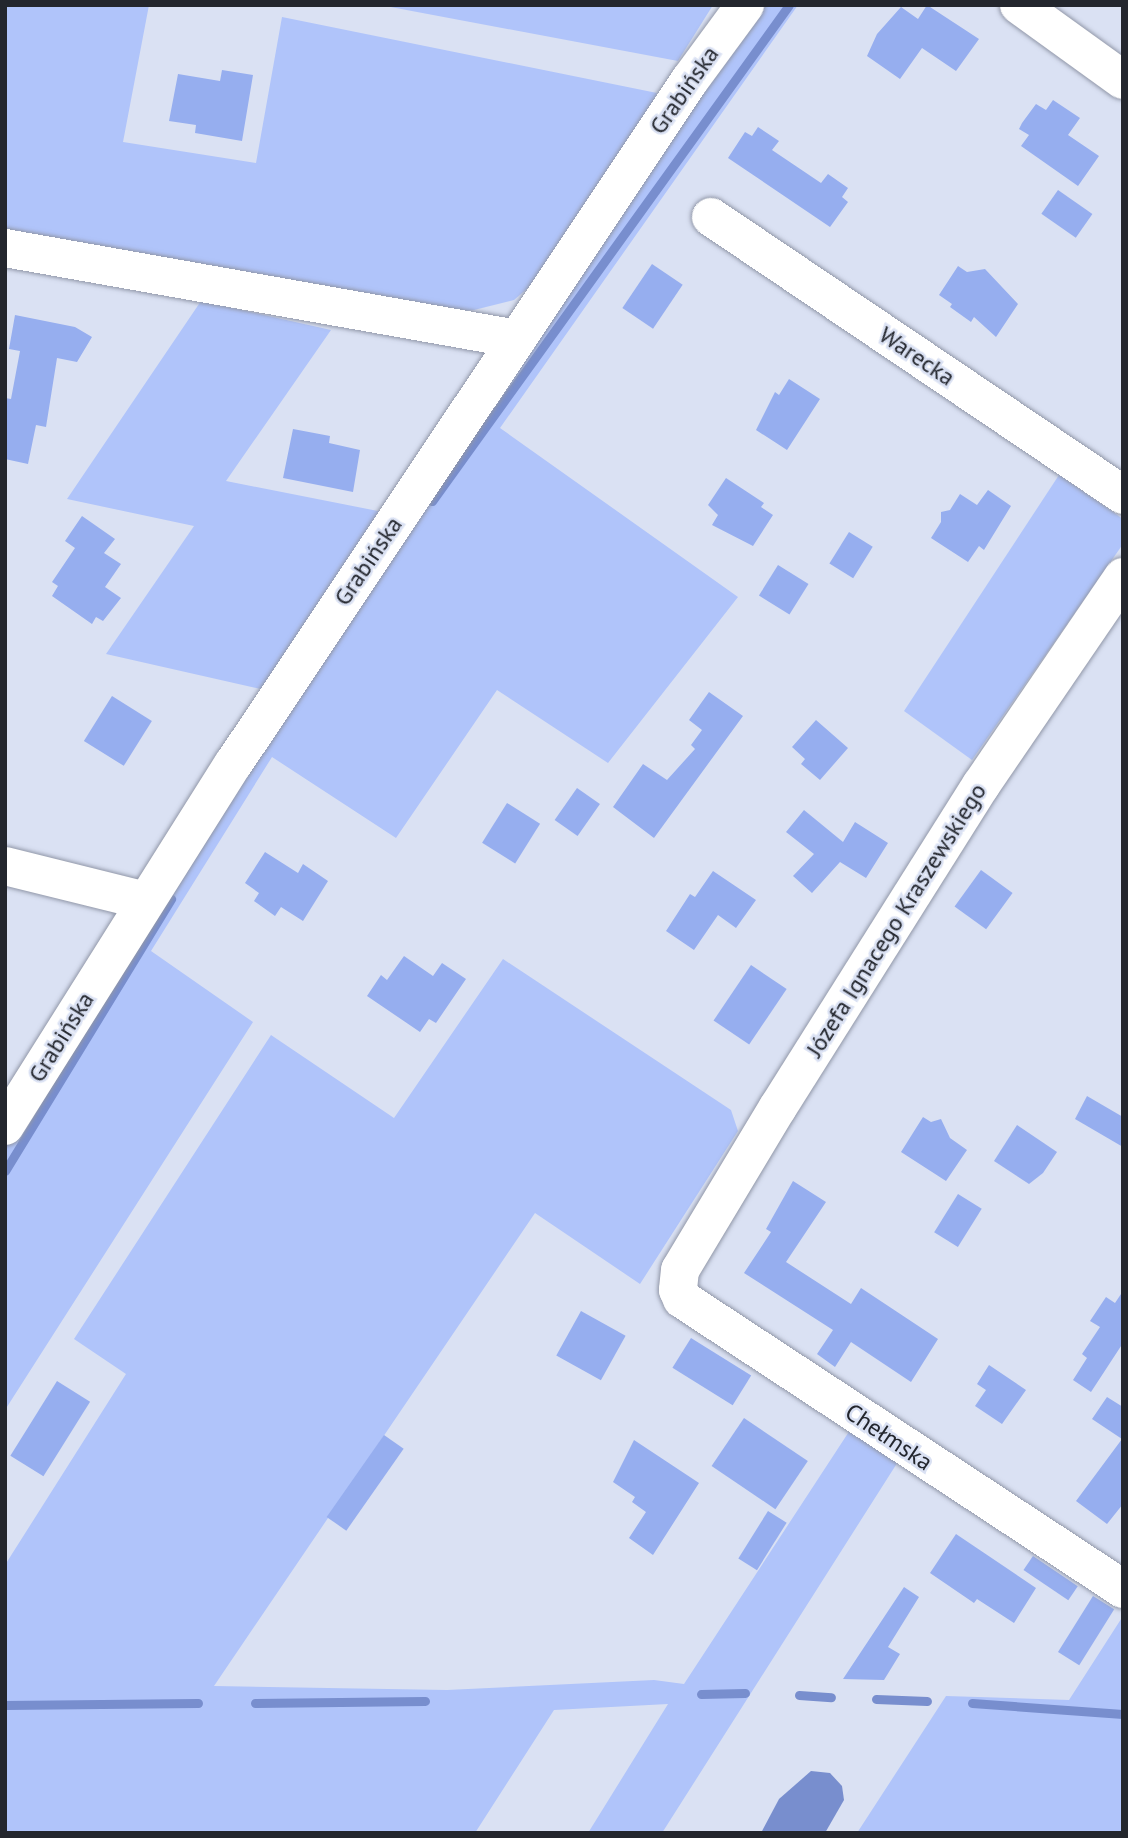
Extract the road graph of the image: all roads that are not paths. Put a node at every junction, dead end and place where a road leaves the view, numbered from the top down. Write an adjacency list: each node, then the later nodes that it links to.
1 (745, 5): 6 (street, Grabińska)
2 (1019, 5): 3 (street)
3 (1123, 80)
4 (711, 217): 7 (street, Warecka)
5 (5, 248): 6 (street)
6 (517, 339): 10 (street, Grabińska)
7 (1123, 495)
8 (1123, 577): 12 (street, Józefa Ignacego Kraszewskiego)
9 (5, 866): 10 (street)
10 (146, 901): 11 (street, Grabińska)
11 (5, 1126)
12 (680, 1270): 13 (street, Chełmska)
13 (1123, 1589)

